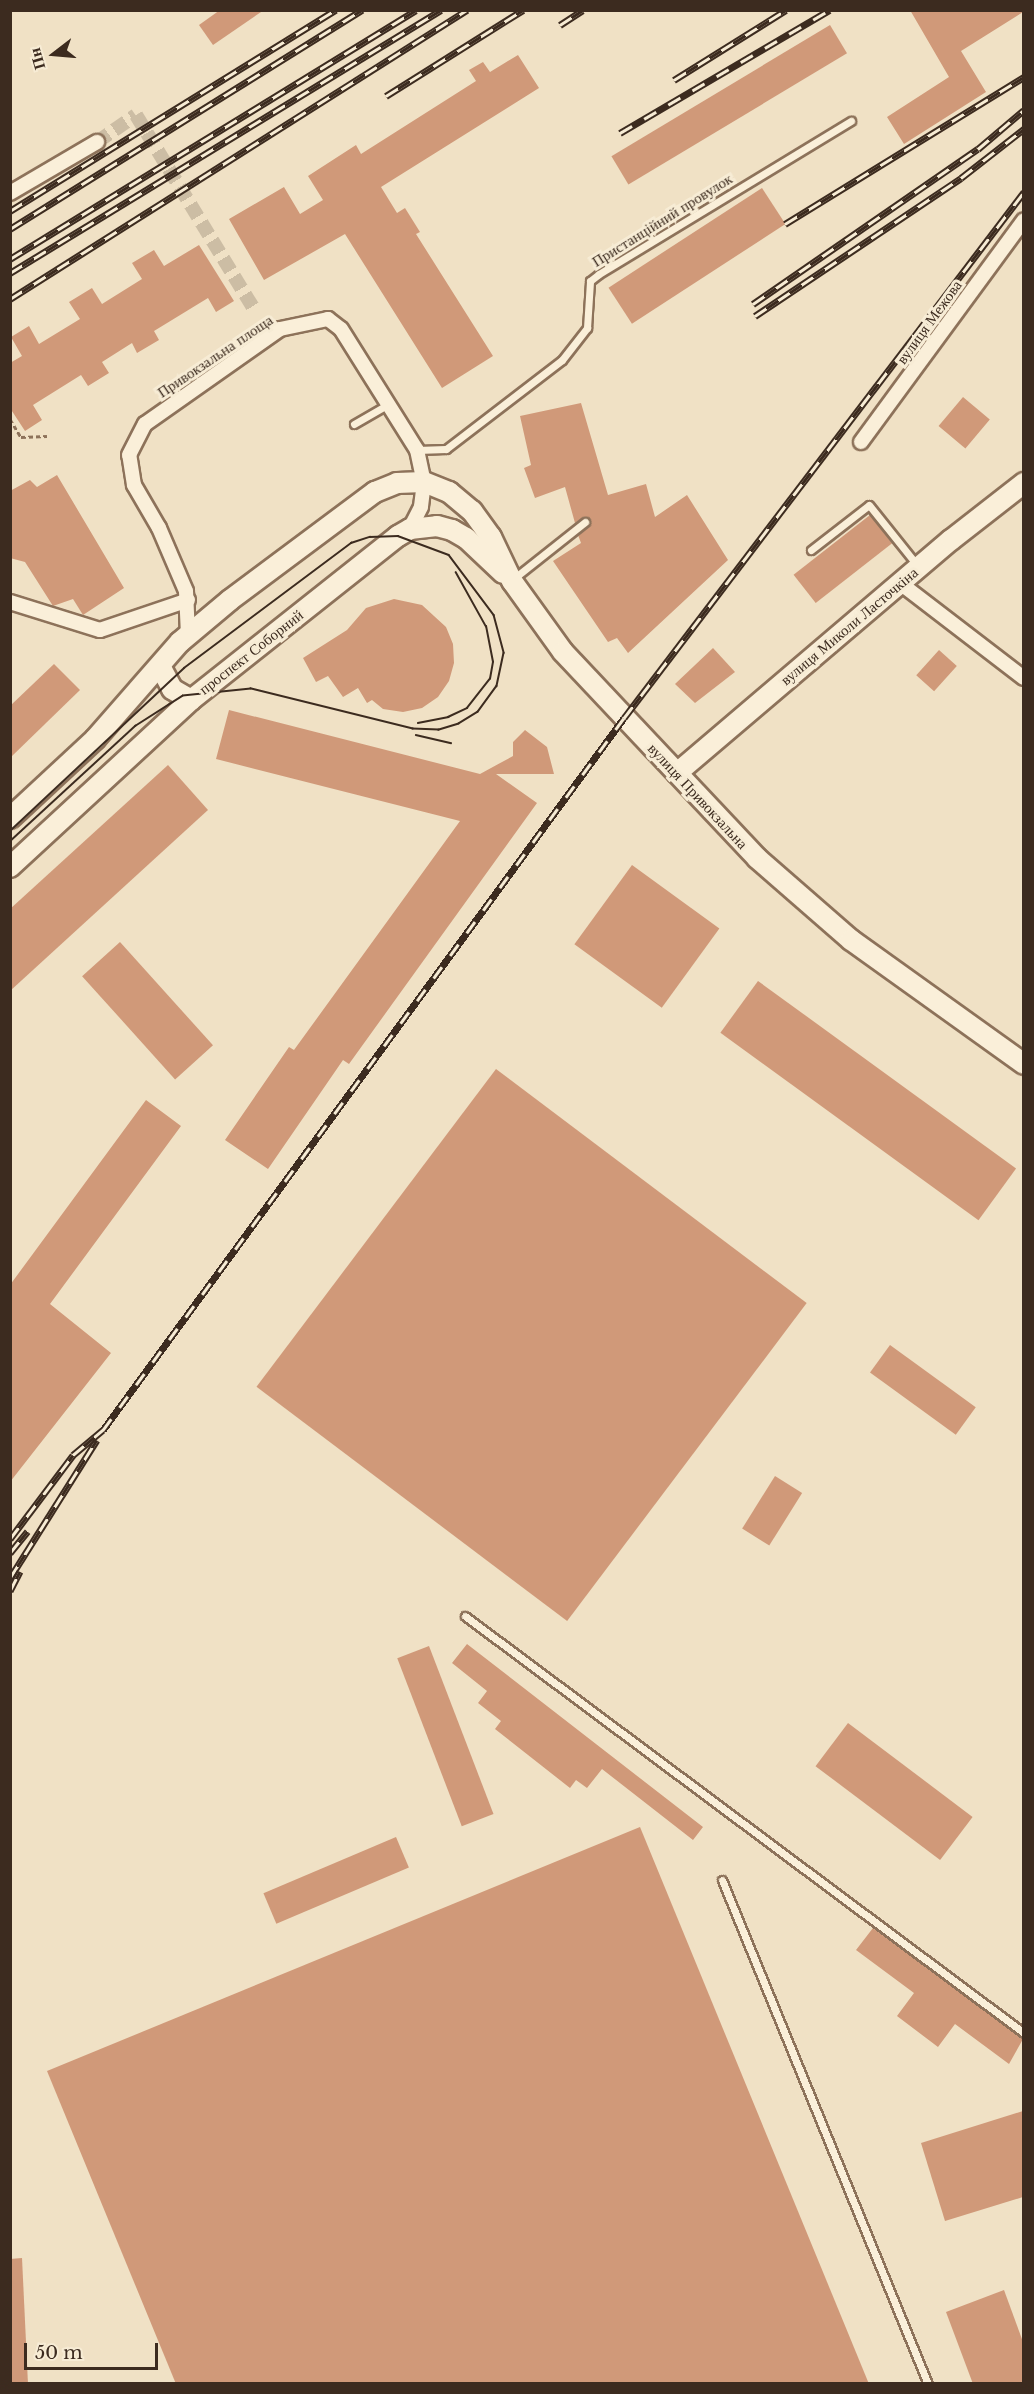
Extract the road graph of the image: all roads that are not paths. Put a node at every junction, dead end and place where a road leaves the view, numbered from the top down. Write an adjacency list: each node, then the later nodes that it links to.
1 (851, 121): 8 (lane, Пристанційний провулок)
2 (97, 142): 3 (street)
3 (10, 193)
4 (1023, 220): 7 (street, вулиця Межова)
5 (388, 404): 6 (lane); 8 (street, Привокзальна площа); 17 (street, Привокзальна площа)
6 (354, 424)
7 (861, 441)
8 (417, 450): 9 (street, Привокзальна площа)
9 (424, 482): 12 (street, Привокзальна площа); 15 (main road, вулиця Привокзальна); 19 (main road)
10 (1023, 483): 14 (main road, вулиця Миколи Ласточкіна)
11 (585, 522): 15 (lane)
12 (410, 529): 15 (main road); 22 (main road, проспект Соборний)
13 (811, 550): 14 (lane)
14 (919, 567): 16 (main road, вулиця Миколи Ласточкіна)
15 (512, 581): 23 (main road, вулиця Привокзальна)
16 (900, 582): 21 (street); 23 (main road, вулиця Миколи Ласточкіна)
17 (188, 600): 18 (street); 19 (street, Привокзальна площа)
18 (10, 602)
19 (188, 635): 20 (main road)
20 (160, 666): 22 (main road); 24 (main road)
21 (1023, 678)
22 (191, 700): 25 (main road, проспект Соборний)
23 (677, 773): 26 (main road, вулиця Привокзальна)
24 (10, 818)
25 (10, 867)
26 (1023, 1064)
27 (465, 1616): 29 (lane)
28 (722, 1880): 30 (lane)
29 (1023, 2033)
30 (927, 2384)

